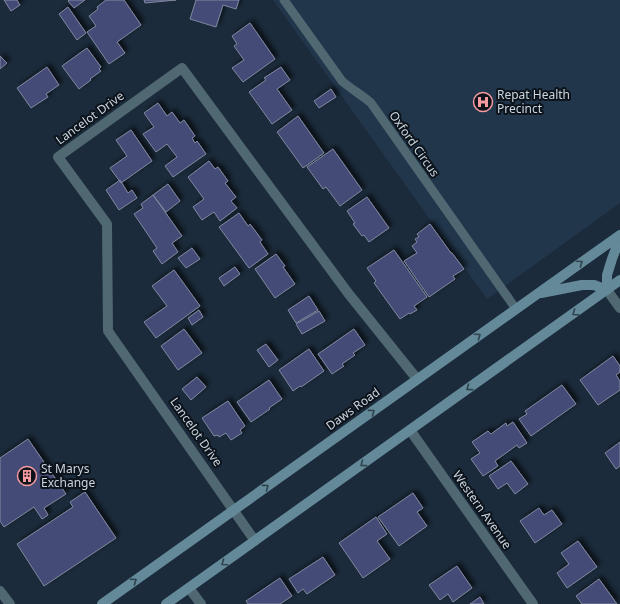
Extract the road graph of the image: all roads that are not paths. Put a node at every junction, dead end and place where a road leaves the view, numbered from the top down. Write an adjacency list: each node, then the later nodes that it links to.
1 (284, 0): 8 (lane, Oxford Circus)
2 (620, 235): 6 (main road, Daws Road, one-way to 2)
3 (620, 238): 5 (main road)
4 (620, 280): 5 (main road)
5 (607, 290): 6 (main road); 7 (street); 10 (main road, one-way to 10)
6 (537, 294): 8 (main road, Daws Road)
7 (620, 308)
8 (516, 309): 9 (main road, Daws Road, one-way to 8)
9 (417, 379): 11 (main road, Daws Road, one-way to 9); 11 (street, Lancelot Drive)
10 (410, 430): 12 (main road, one-way to 12); 19 (street, Western Avenue)
11 (234, 510): 12 (street, Lancelot Drive); 16 (main road, Daws Road, one-way to 11)
12 (255, 541): 13 (main road, one-way to 13)
13 (189, 588): 17 (main road); 18 (street)
14 (0, 590): 15 (street)
15 (10, 604)
16 (102, 604)
17 (166, 604)
18 (201, 604)
19 (533, 604)

